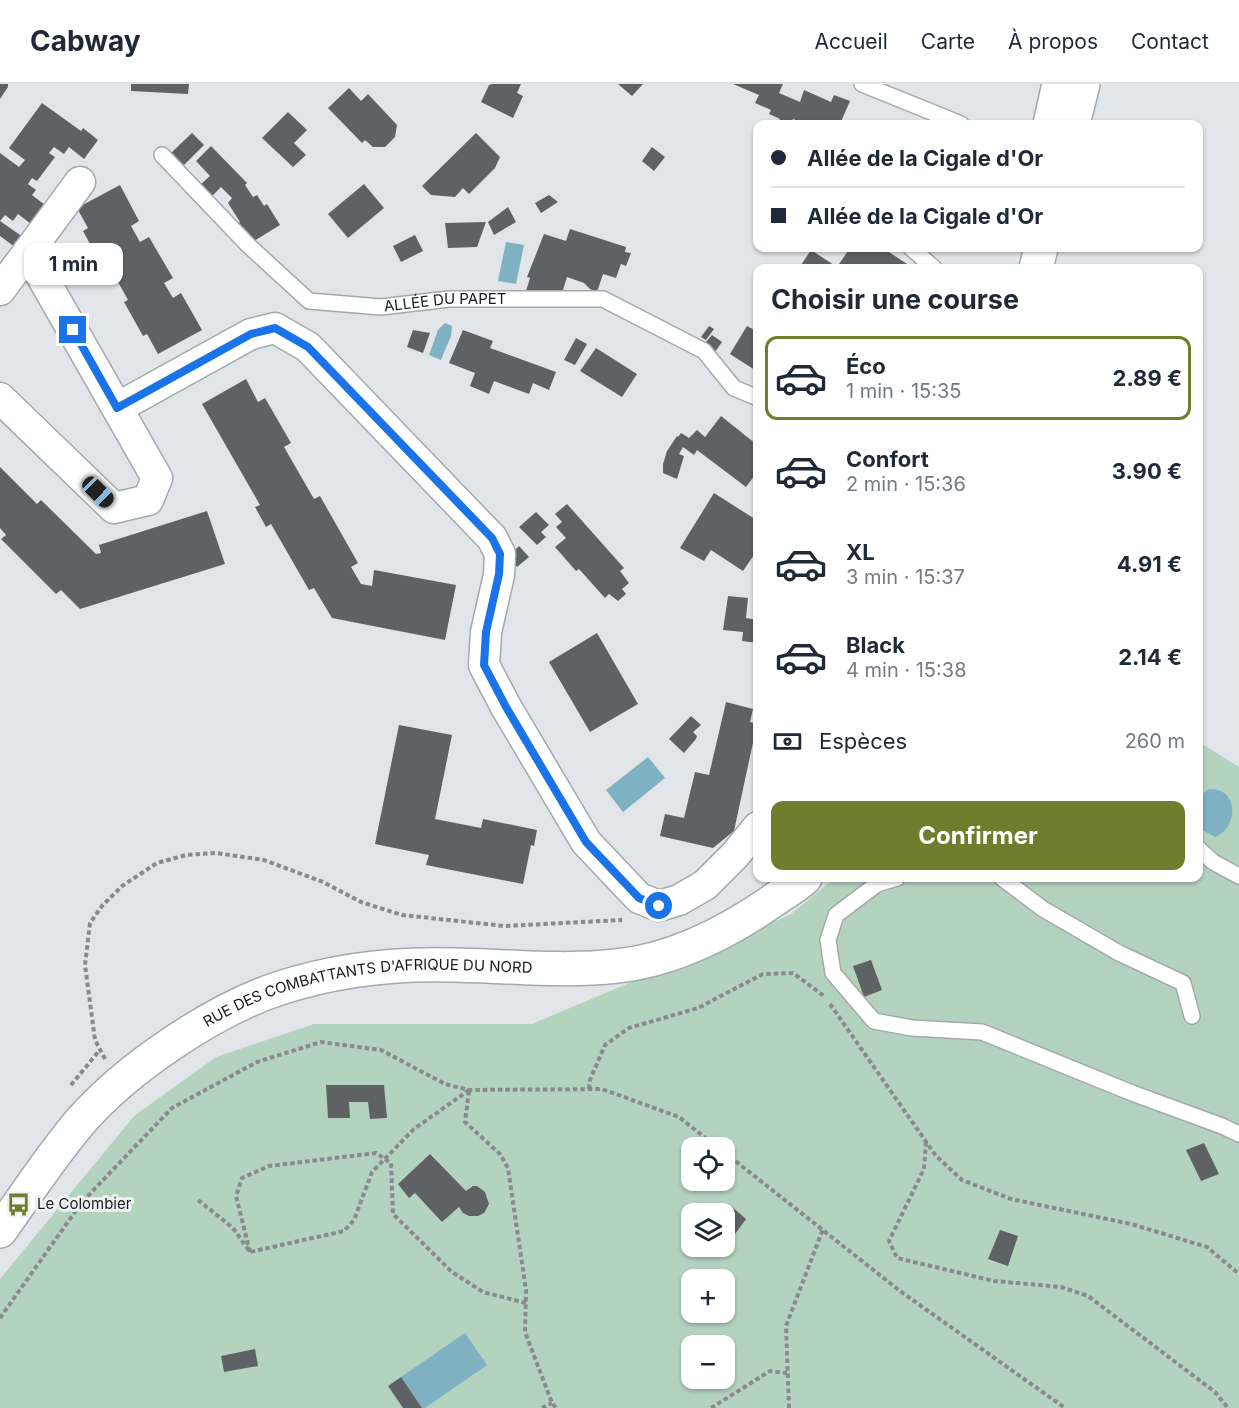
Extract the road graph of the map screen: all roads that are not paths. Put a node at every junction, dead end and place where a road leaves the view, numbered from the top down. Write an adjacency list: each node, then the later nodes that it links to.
1 (862, 84): 4 (lane)
2 (1059, 84): 5 (main road)
3 (1083, 84): 6 (main road)
4 (951, 120)
5 (1051, 120)
6 (1074, 120)
7 (162, 155): 13 (lane, ALLÉE DU PAPET)
8 (80, 182): 9 (street)
9 (28, 252): 12 (street); 15 (street)
10 (916, 252): 11 (lane)
11 (929, 264)
12 (0, 290)
13 (753, 396)
14 (0, 398): 15 (street)
15 (117, 408): 16 (street)
16 (753, 833)
17 (1203, 853): 18 (lane)
18 (1239, 876)
19 (799, 882): 24 (main road, RUE DES COMBATTANTS D'AFRIQUE DU NORD)
20 (884, 882): 23 (lane)
21 (1007, 882): 22 (lane)
22 (1192, 1016)
23 (1239, 1134)
24 (4, 1216)

